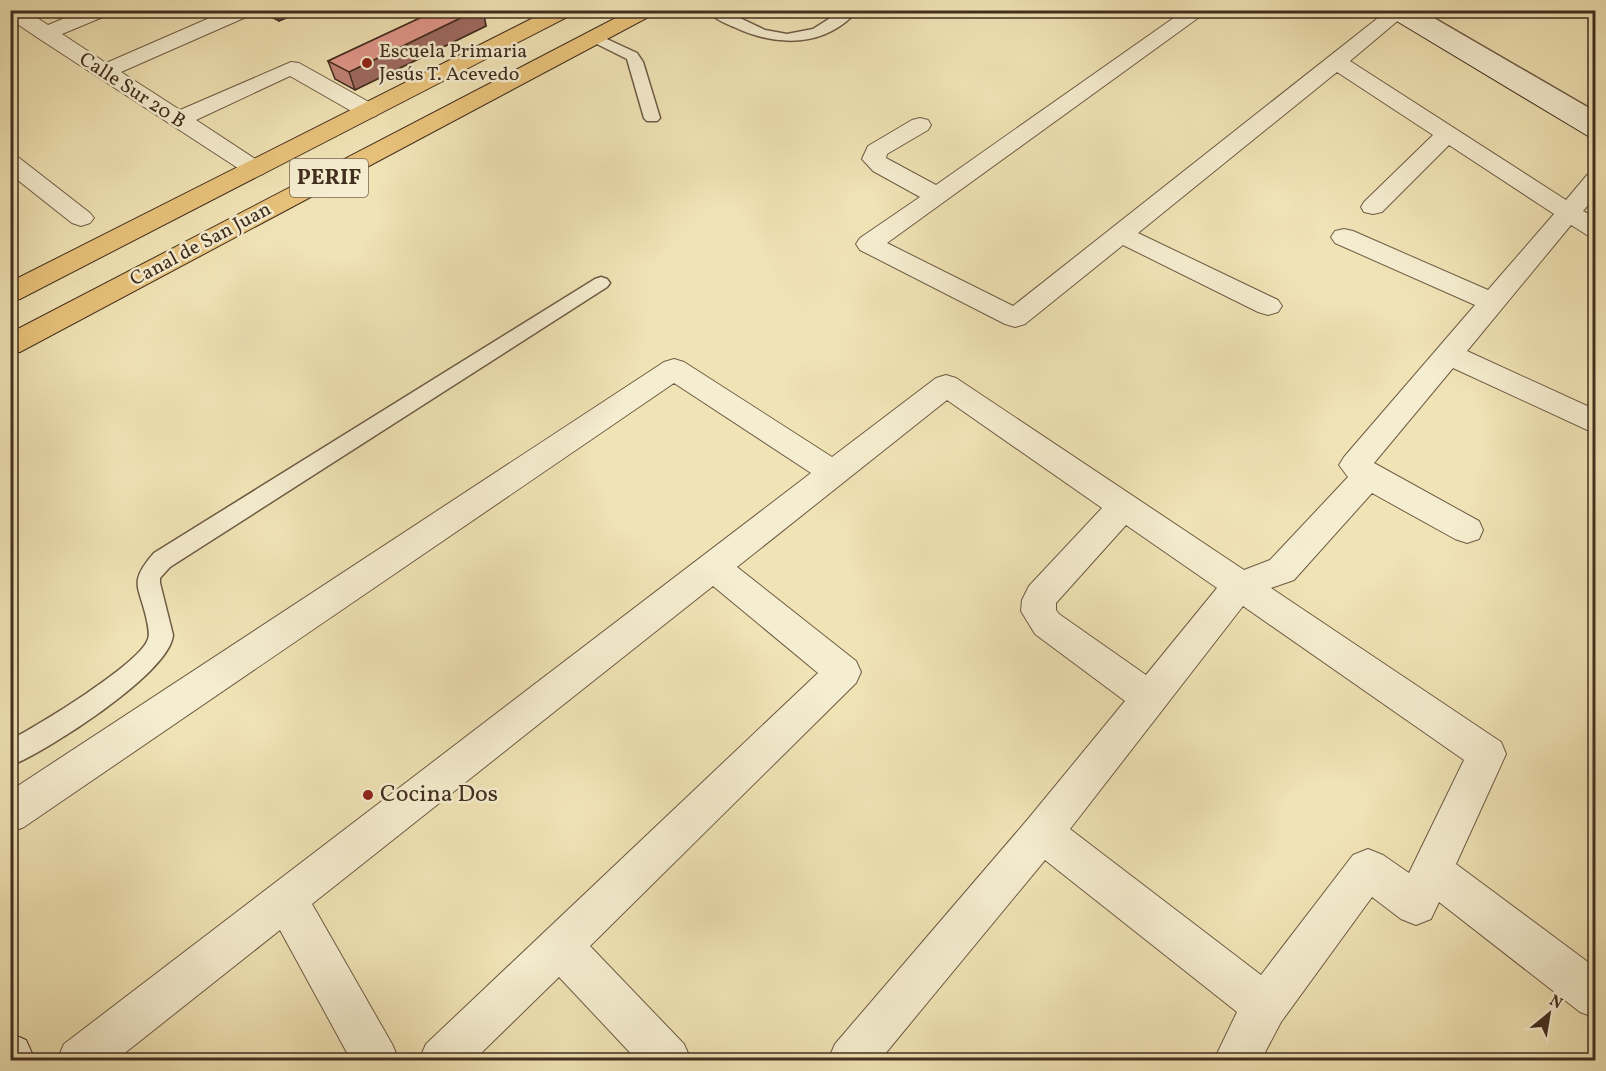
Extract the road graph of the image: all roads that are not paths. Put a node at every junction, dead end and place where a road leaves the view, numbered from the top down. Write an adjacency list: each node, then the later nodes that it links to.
1 (11, 10): 11 (street, Calle Sur 20 B)
2 (103, 10): 11 (street)
3 (246, 10): 14 (street)
4 (566, 10): 16 (main road, Canal de San Juan / PERIF)
5 (647, 10): 12 (main road, Canal de San Juan / PERIF)
6 (712, 10): 7 (lane)
7 (852, 10)
8 (1199, 10): 26 (street)
9 (1429, 10): 15 (street)
10 (1399, 11): 13 (street); 18 (lane); 21 (street)
11 (45, 34): 14 (street, Calle Sur 20 B)
12 (596, 38): 17 (lane); 37 (main road, Canal de San Juan / PERIF)
13 (1336, 62): 22 (street); 31 (street)
14 (103, 72): 19 (street, Calle Sur 20 B)
15 (1596, 106)
16 (368, 111): 19 (street); 24 (main road, Canal de San Juan / PERIF)
17 (652, 118)
18 (1596, 119)
19 (178, 120): 24 (street, Calle Sur 20 B)
20 (920, 125): 26 (street)
21 (1596, 130)
22 (1447, 134): 27 (street); 28 (street)
23 (10, 162): 29 (street)
24 (255, 169): 34 (main road, Canal de San Juan / PERIF)
25 (1596, 180): 28 (street)
26 (937, 196): 31 (street)
27 (1373, 207)
28 (1568, 213): 30 (street); 35 (street)
29 (81, 218)
30 (1596, 230)
31 (1120, 234): 36 (street)
32 (1344, 237): 35 (street)
33 (601, 283): 47 (lane)
34 (10, 293)
35 (1493, 302): 38 (street)
36 (1268, 306)
37 (10, 345)
38 (1449, 354): 39 (street); 41 (street)
39 (1596, 423)
40 (834, 473): 42 (street); 44 (street); 48 (street)
41 (1368, 476): 43 (street); 45 (street)
42 (1123, 506): 45 (street); 46 (street)
43 (1467, 530)
44 (713, 567): 51 (street); 52 (street)
45 (1239, 586): 46 (street); 50 (street)
46 (1150, 698): 49 (street)
47 (10, 754)
48 (10, 814)
49 (1042, 833): 54 (street); 59 (street)
50 (1432, 871): 53 (street); 54 (street)
51 (286, 899): 55 (street); 56 (street)
52 (561, 947): 57 (street); 58 (street)
53 (1596, 996)
54 (1265, 1006): 60 (street)
55 (92, 1056)
56 (376, 1060)
57 (442, 1060)
58 (668, 1060)
59 (851, 1060)
60 (1237, 1060)

